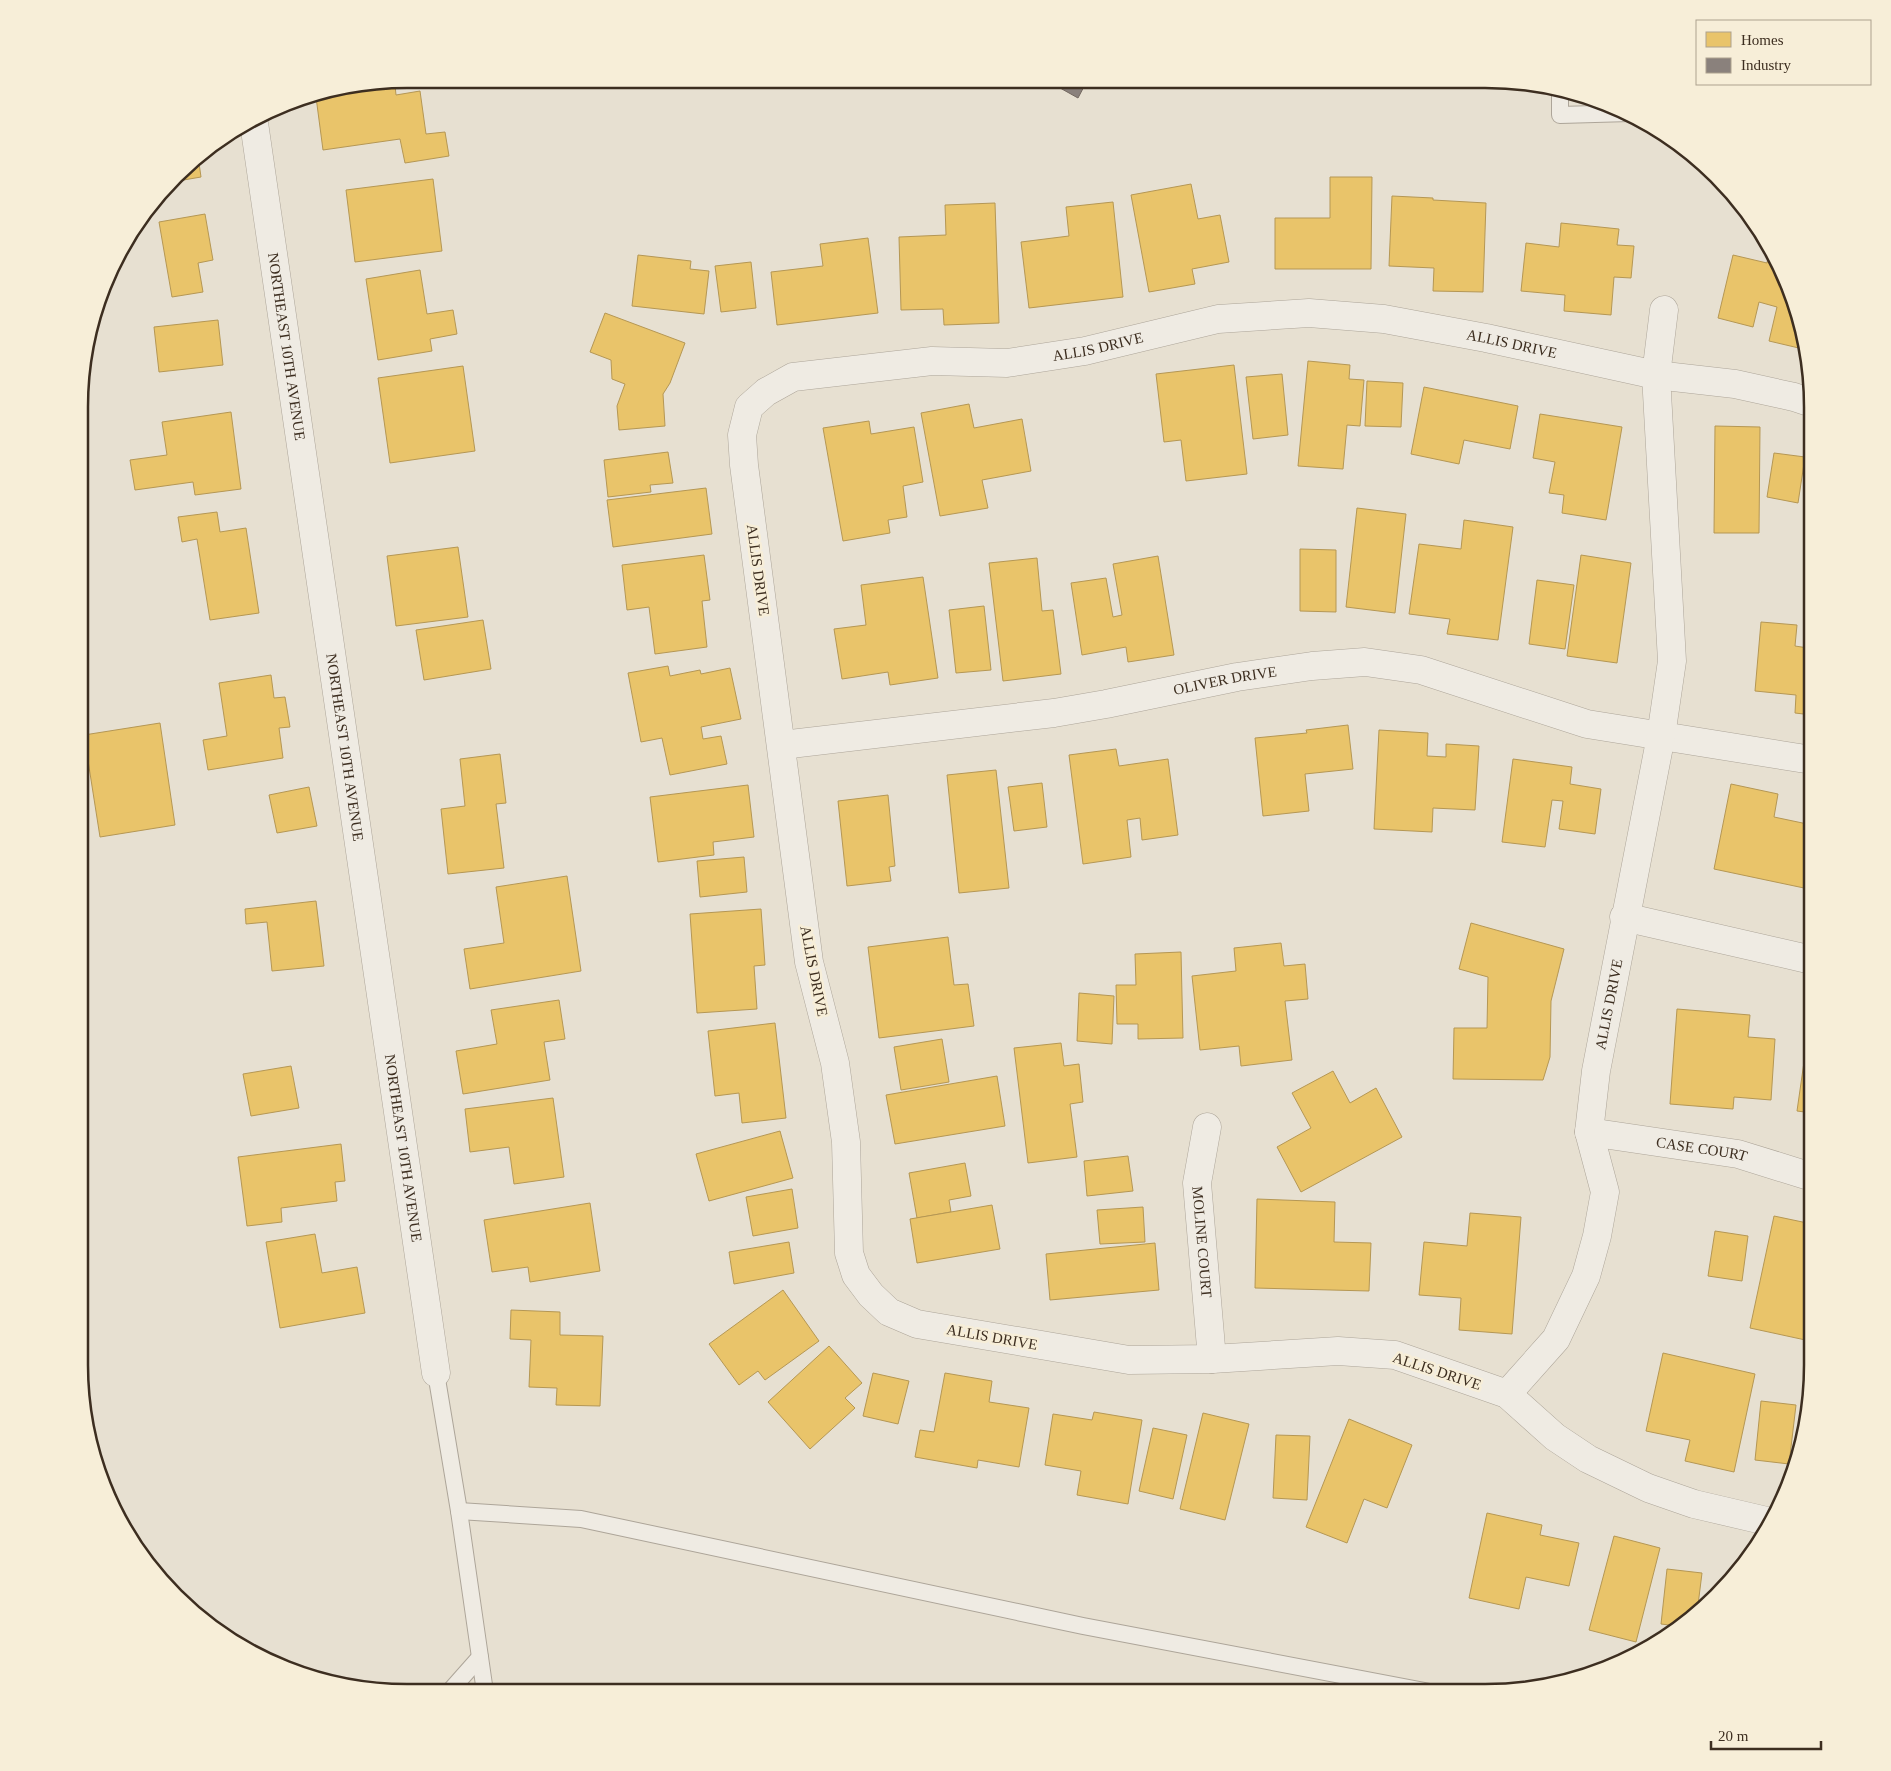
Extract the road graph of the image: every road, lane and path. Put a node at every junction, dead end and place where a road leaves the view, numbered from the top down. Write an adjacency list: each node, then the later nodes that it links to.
1 (1560, 97): 2 (lane)
2 (1610, 114)
3 (254, 126): 16 (street, NORTHEAST 10TH AVENUE)
4 (1664, 310): 5 (street, ALLIS DRIVE)
5 (1656, 375): 6 (street); 7 (street, ALLIS DRIVE); 8 (street, ALLIS DRIVE)
6 (1804, 400)
7 (1661, 736): 8 (street, OLIVER DRIVE); 9 (street, OLIVER DRIVE); 10 (street, ALLIS DRIVE)
8 (782, 745): 15 (street, ALLIS DRIVE)
9 (1804, 759)
10 (1624, 917): 11 (street); 13 (street, ALLIS DRIVE)
11 (1804, 958)
12 (1207, 1127): 15 (street, MOLINE COURT)
13 (1589, 1132): 14 (street, CASE COURT); 17 (street, ALLIS DRIVE)
14 (1804, 1175)
15 (1212, 1359): 17 (street, ALLIS DRIVE)
16 (436, 1373): 18 (lane)
17 (1507, 1394): 19 (street)
18 (459, 1511): 20 (lane); 23 (lane)
19 (1763, 1520)
20 (480, 1657): 21 (lane); 22 (lane)
21 (456, 1684)
22 (484, 1684)
23 (1388, 1684)

